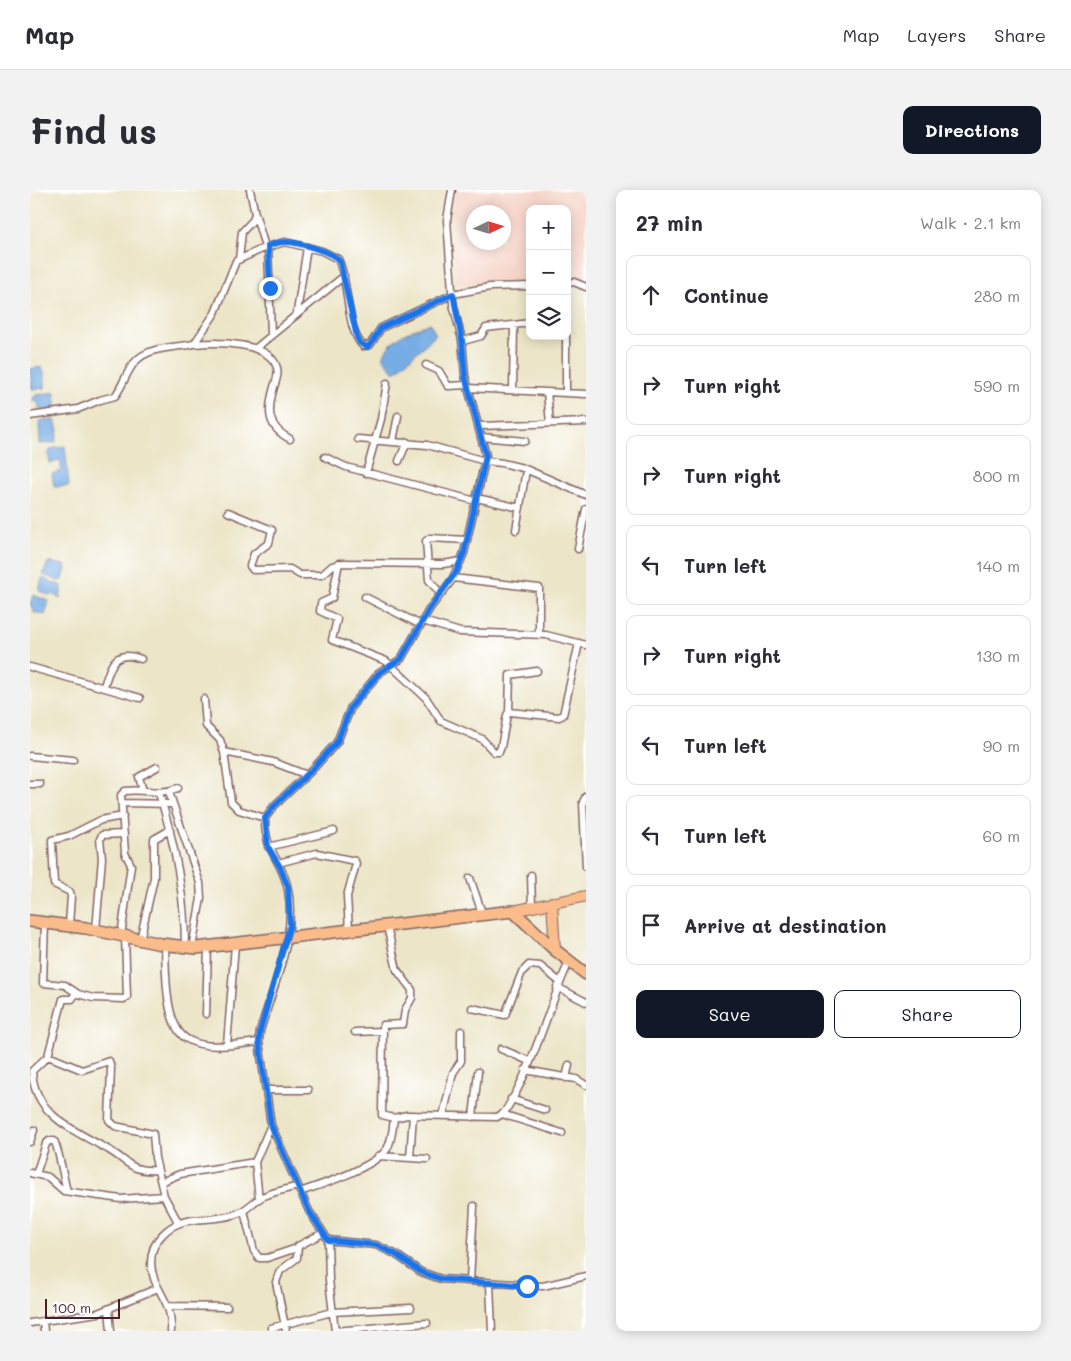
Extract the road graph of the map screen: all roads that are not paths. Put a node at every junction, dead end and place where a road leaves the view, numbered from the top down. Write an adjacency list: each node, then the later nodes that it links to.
1 (250, 190): 3 (street)
2 (452, 190): 11 (street)
3 (255, 211): 4 (street); 6 (street)
4 (267, 247): 5 (street); 6 (street); 15 (street)
5 (307, 247): 7 (street); 12 (street)
6 (238, 260): 18 (street)
7 (344, 276): 11 (street); 12 (street)
8 (571, 282): 10 (street)
9 (526, 286): 11 (street)
10 (586, 287)
11 (453, 294): 17 (street)
12 (297, 312): 15 (street)
13 (526, 324): 14 (street)
14 (514, 325): 17 (street); 23 (street)
15 (271, 335): 19 (street)
16 (566, 340): 25 (street)
17 (462, 341): 22 (street)
18 (194, 344): 19 (street); 27 (street)
19 (256, 348): 33 (street)
20 (426, 365): 22 (street)
21 (387, 383): 35 (street)
22 (468, 386): 23 (street); 31 (street)
23 (513, 390): 24 (street)
24 (547, 392): 25 (street); 30 (street)
25 (566, 392): 26 (street)
26 (586, 394)
27 (30, 416)
28 (398, 416): 36 (street)
29 (586, 422): 30 (street)
30 (550, 423): 31 (street)
31 (480, 426): 32 (street)
32 (482, 437): 37 (street); 41 (street)
33 (290, 439)
34 (358, 439): 35 (street)
35 (376, 440): 36 (street); 43 (street)
36 (393, 441): 38 (street)
37 (525, 441)
38 (407, 442): 40 (street); 41 (street)
39 (325, 457): 43 (street)
40 (399, 461)
41 (485, 461): 42 (street); 45 (street)
42 (526, 470): 44 (street); 46 (street)
43 (366, 473): 45 (street)
44 (586, 494)
45 (476, 500): 46 (street); 51 (street)
46 (520, 508): 50 (street)
47 (586, 509): 49 (street)
48 (228, 512): 54 (street)
49 (584, 526): 52 (street)
50 (516, 530)
51 (467, 540): 53 (street); 55 (street)
52 (578, 549)
53 (461, 561): 55 (street); 56 (street)
54 (339, 563): 55 (street); 63 (street)
55 (426, 564): 57 (street)
56 (453, 578): 57 (street); 60 (street)
57 (441, 594): 59 (street)
58 (364, 597): 59 (street)
59 (422, 623): 60 (street); 63 (street)
60 (539, 634): 61 (street)
61 (582, 644): 69 (street)
62 (141, 659): 66 (street)
63 (390, 666): 69 (street); 74 (street)
64 (30, 667): 66 (street)
65 (536, 671): 69 (street)
66 (104, 686): 67 (street)
67 (140, 698)
68 (204, 699): 70 (street)
69 (510, 712)
70 (224, 752): 74 (street); 86 (street)
71 (30, 756): 72 (street)
72 (73, 760)
73 (157, 767): 78 (street)
74 (307, 775): 86 (street)
75 (30, 784): 76 (street)
76 (40, 784)
77 (178, 788): 79 (street)
78 (143, 791): 80 (street); 82 (street)
79 (169, 792): 80 (street); 83 (street)
80 (159, 793): 84 (street)
81 (586, 796): 92 (street)
82 (122, 803): 84 (street); 85 (street)
83 (173, 804): 84 (street); 111 (street)
84 (163, 806): 87 (street)
85 (123, 816): 89 (street); 102 (street)
86 (265, 818): 90 (street)
87 (170, 830): 108 (street); 111 (street)
88 (334, 831): 90 (street)
89 (124, 834): 104 (street); 106 (street)
90 (268, 847): 91 (street)
91 (278, 863): 105 (street); 107 (street)
92 (586, 867)
93 (531, 876): 97 (street)
94 (470, 878): 99 (street)
95 (586, 896): 96 (main road)
96 (552, 902): 97 (main road); 113 (main road)
97 (532, 907): 98 (main road)
98 (513, 910): 99 (highway); 113 (highway)
99 (482, 913): 103 (highway)
100 (30, 920): 101 (highway)
101 (45, 922): 102 (highway); 117 (street)
102 (69, 925): 104 (highway)
103 (387, 926): 105 (highway); 123 (street)
104 (96, 930): 106 (highway)
105 (349, 930): 107 (highway)
106 (123, 936): 108 (highway); 117 (street)
107 (288, 937): 110 (highway); 124 (street)
108 (140, 940): 109 (highway)
109 (165, 945): 111 (highway); 125 (street)
110 (235, 945): 112 (highway); 125 (street)
111 (188, 947): 112 (highway)
112 (208, 948): 120 (street)
113 (555, 950): 114 (highway)
114 (569, 962): 115 (highway); 116 (street)
115 (586, 974)
116 (559, 985): 118 (street); 119 (street); 128 (street)
117 (76, 993): 127 (street)
118 (586, 1002)
119 (472, 1008)
120 (206, 1014)
121 (461, 1031): 140 (street)
122 (355, 1032): 123 (street)
123 (382, 1032): 142 (street)
124 (259, 1042): 125 (street); 134 (street)
125 (227, 1045)
126 (500, 1049): 128 (street)
127 (48, 1056): 151 (street); 151 (street)
128 (529, 1061): 130 (street)
129 (570, 1065): 132 (street)
130 (525, 1070): 132 (street); 136 (street)
131 (478, 1072): 141 (street)
132 (566, 1078): 133 (street)
133 (586, 1085)
134 (266, 1090): 135 (street); 143 (street)
135 (308, 1090)
136 (511, 1099): 137 (street); 138 (street)
137 (545, 1110)
138 (502, 1114): 141 (street); 145 (street)
139 (413, 1115): 140 (street); 142 (street); 148 (street)
140 (443, 1116): 141 (street)
141 (473, 1117)
142 (394, 1118): 147 (street)
143 (271, 1125): 150 (street); 154 (street)
144 (34, 1130): 146 (street)
145 (562, 1133)
146 (30, 1142)
147 (378, 1156): 148 (street); 154 (street)
148 (410, 1158): 149 (street)
149 (427, 1159)
150 (254, 1162): 153 (street); 157 (street)
151 (157, 1170): 153 (street)
152 (33, 1174): 155 (street); 155 (street)
153 (161, 1182): 156 (street)
154 (299, 1189): 157 (street); 161 (street)
155 (67, 1191): 156 (street)
156 (164, 1196): 160 (street)
157 (259, 1199): 159 (street)
158 (474, 1206): 165 (street)
159 (244, 1211): 160 (street); 163 (street)
160 (178, 1222): 167 (street)
161 (323, 1233): 162 (street); 163 (street)
162 (328, 1240): 165 (street); 172 (street)
163 (297, 1248): 177 (street)
164 (586, 1276): 166 (street)
165 (470, 1281): 166 (street)
166 (490, 1284): 182 (street)
167 (158, 1288): 168 (street); 171 (street)
168 (168, 1306): 169 (street); 180 (street)
169 (227, 1308)
170 (411, 1308): 172 (street)
171 (109, 1309): 173 (street); 179 (street)
172 (332, 1312): 177 (street); 181 (street)
173 (43, 1321): 174 (street); 178 (street)
174 (30, 1323)
175 (427, 1323): 181 (street)
176 (271, 1328): 177 (street)
177 (285, 1328)
178 (44, 1331)
179 (111, 1331)
180 (171, 1331)
181 (335, 1331)
182 (492, 1331)

